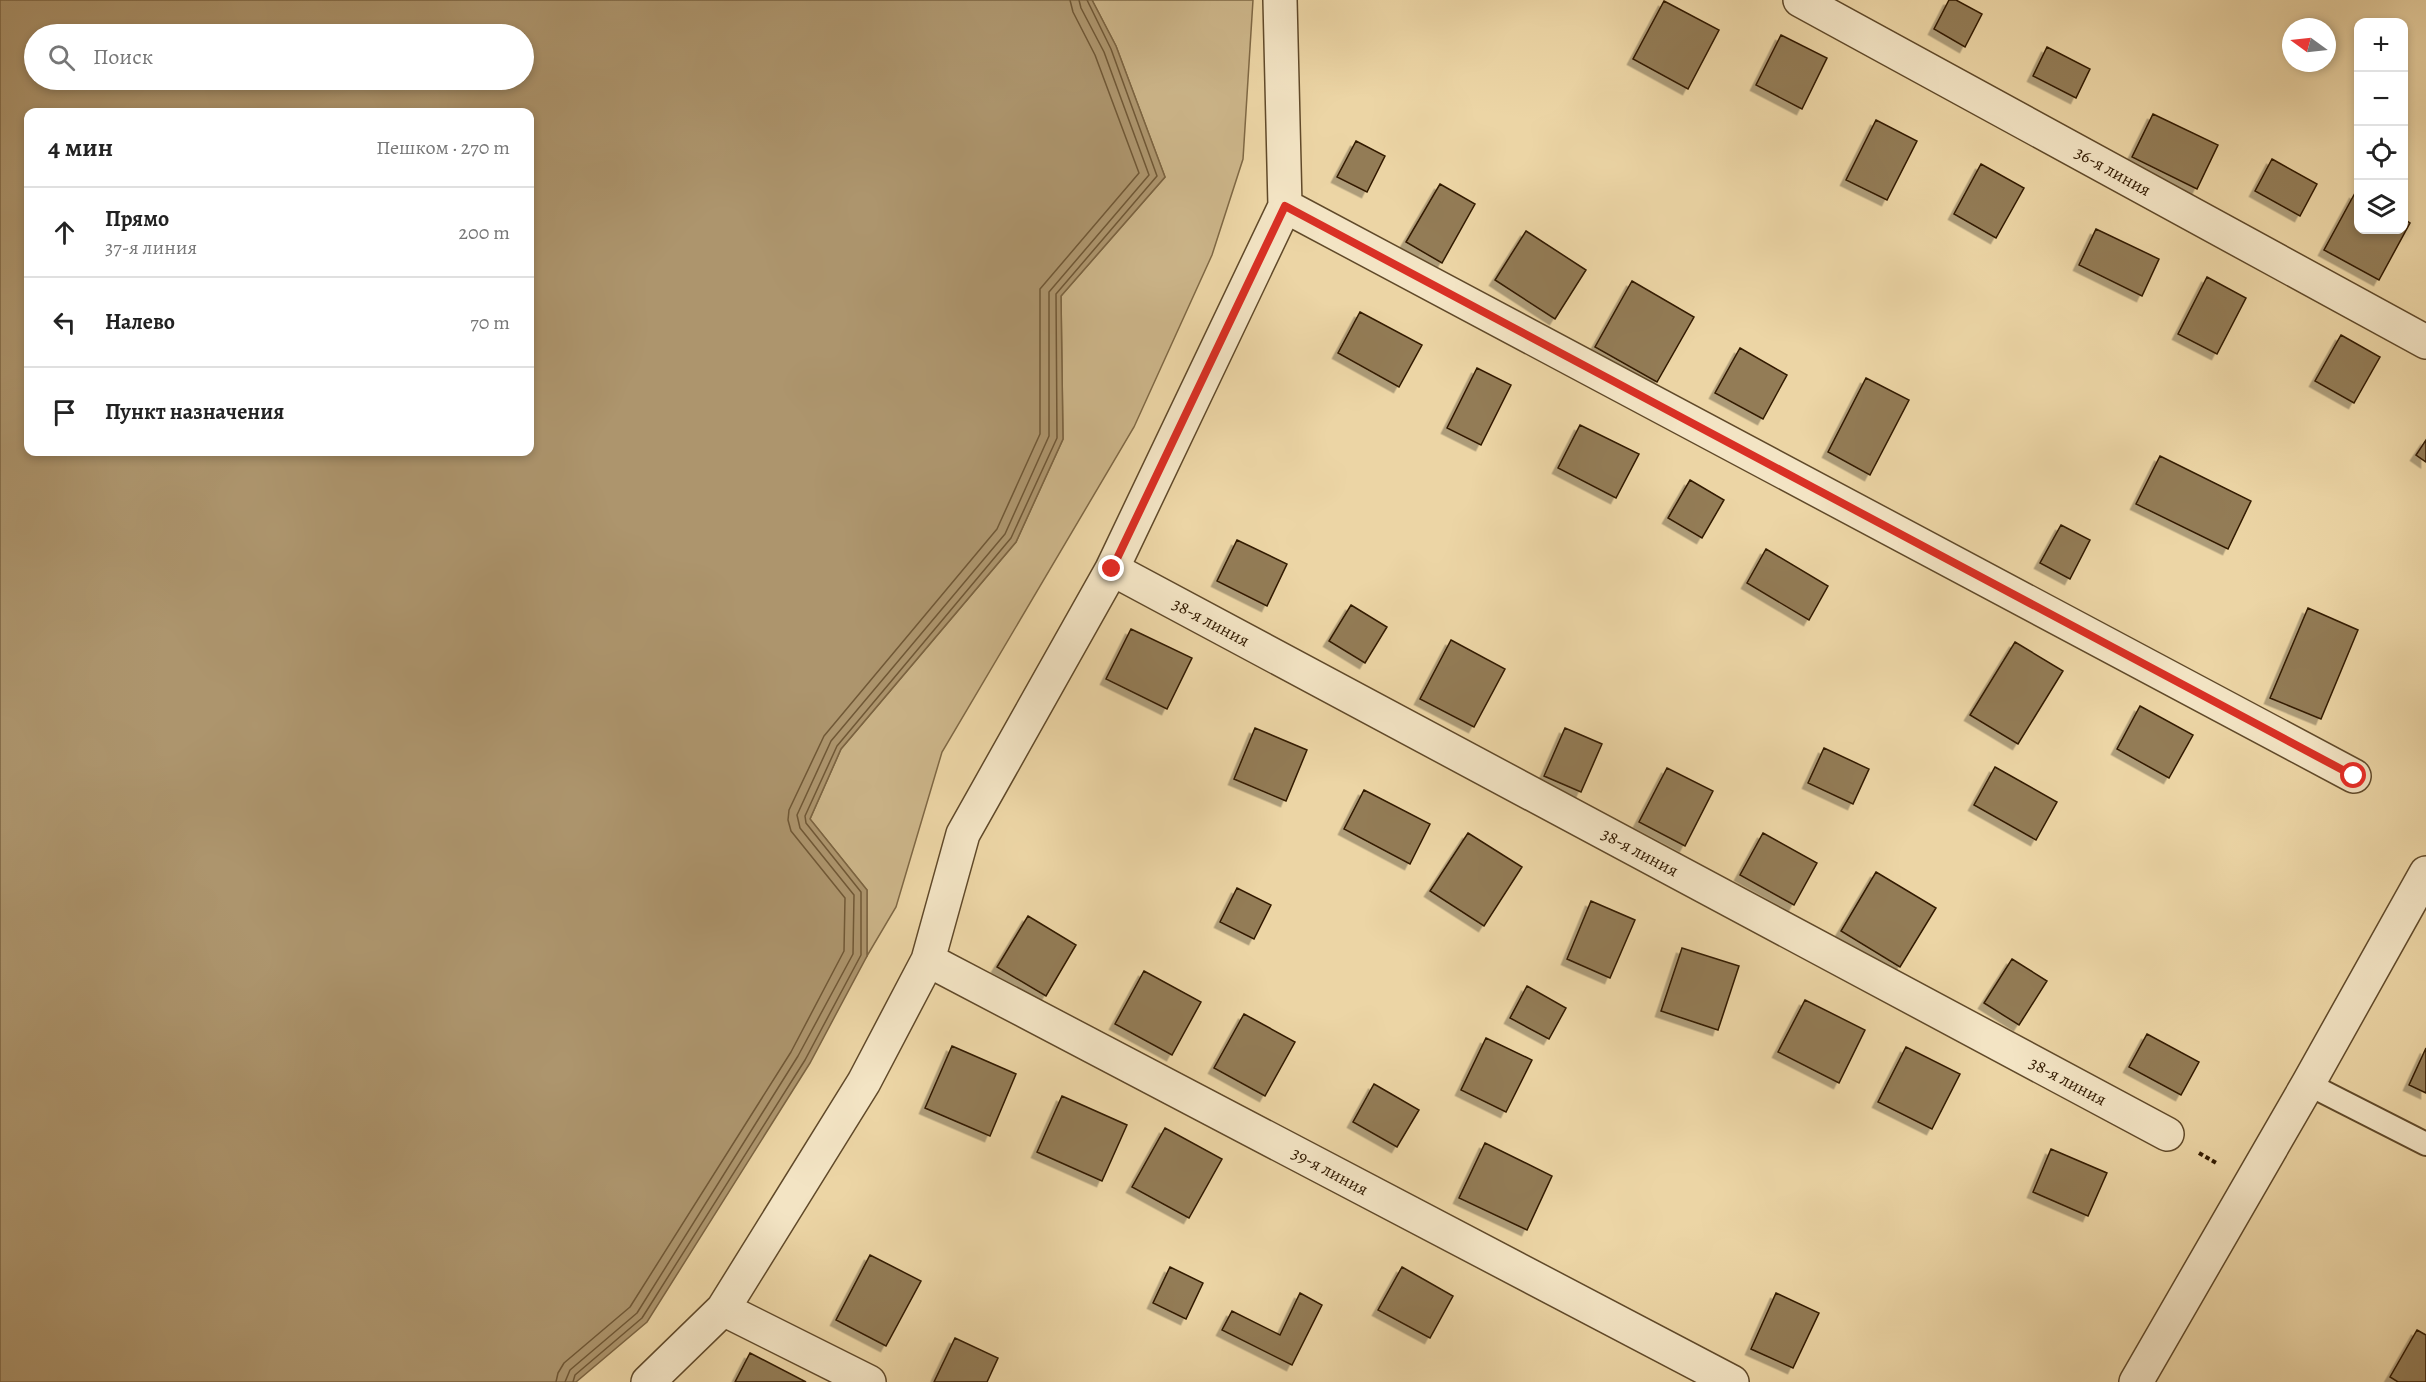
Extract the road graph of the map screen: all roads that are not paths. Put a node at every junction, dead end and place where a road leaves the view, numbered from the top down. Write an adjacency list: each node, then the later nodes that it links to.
1 (1280, 0): 3 (street)
2 (1800, 0): 4 (street, 36-я линия)
3 (1285, 206): 5 (street); 6 (street)
4 (2426, 342)
5 (1112, 569): 8 (street); 10 (street, 38-я линия)
6 (2354, 776)
7 (2426, 873): 9 (street)
8 (928, 960): 12 (street); 16 (street, 39-я линия)
9 (2308, 1084): 11 (lane); 13 (street)
10 (2167, 1134)
11 (2426, 1144)
12 (723, 1309): 14 (street); 15 (street)
13 (2143, 1379)
14 (648, 1382)
15 (869, 1382)
16 (1732, 1382)

